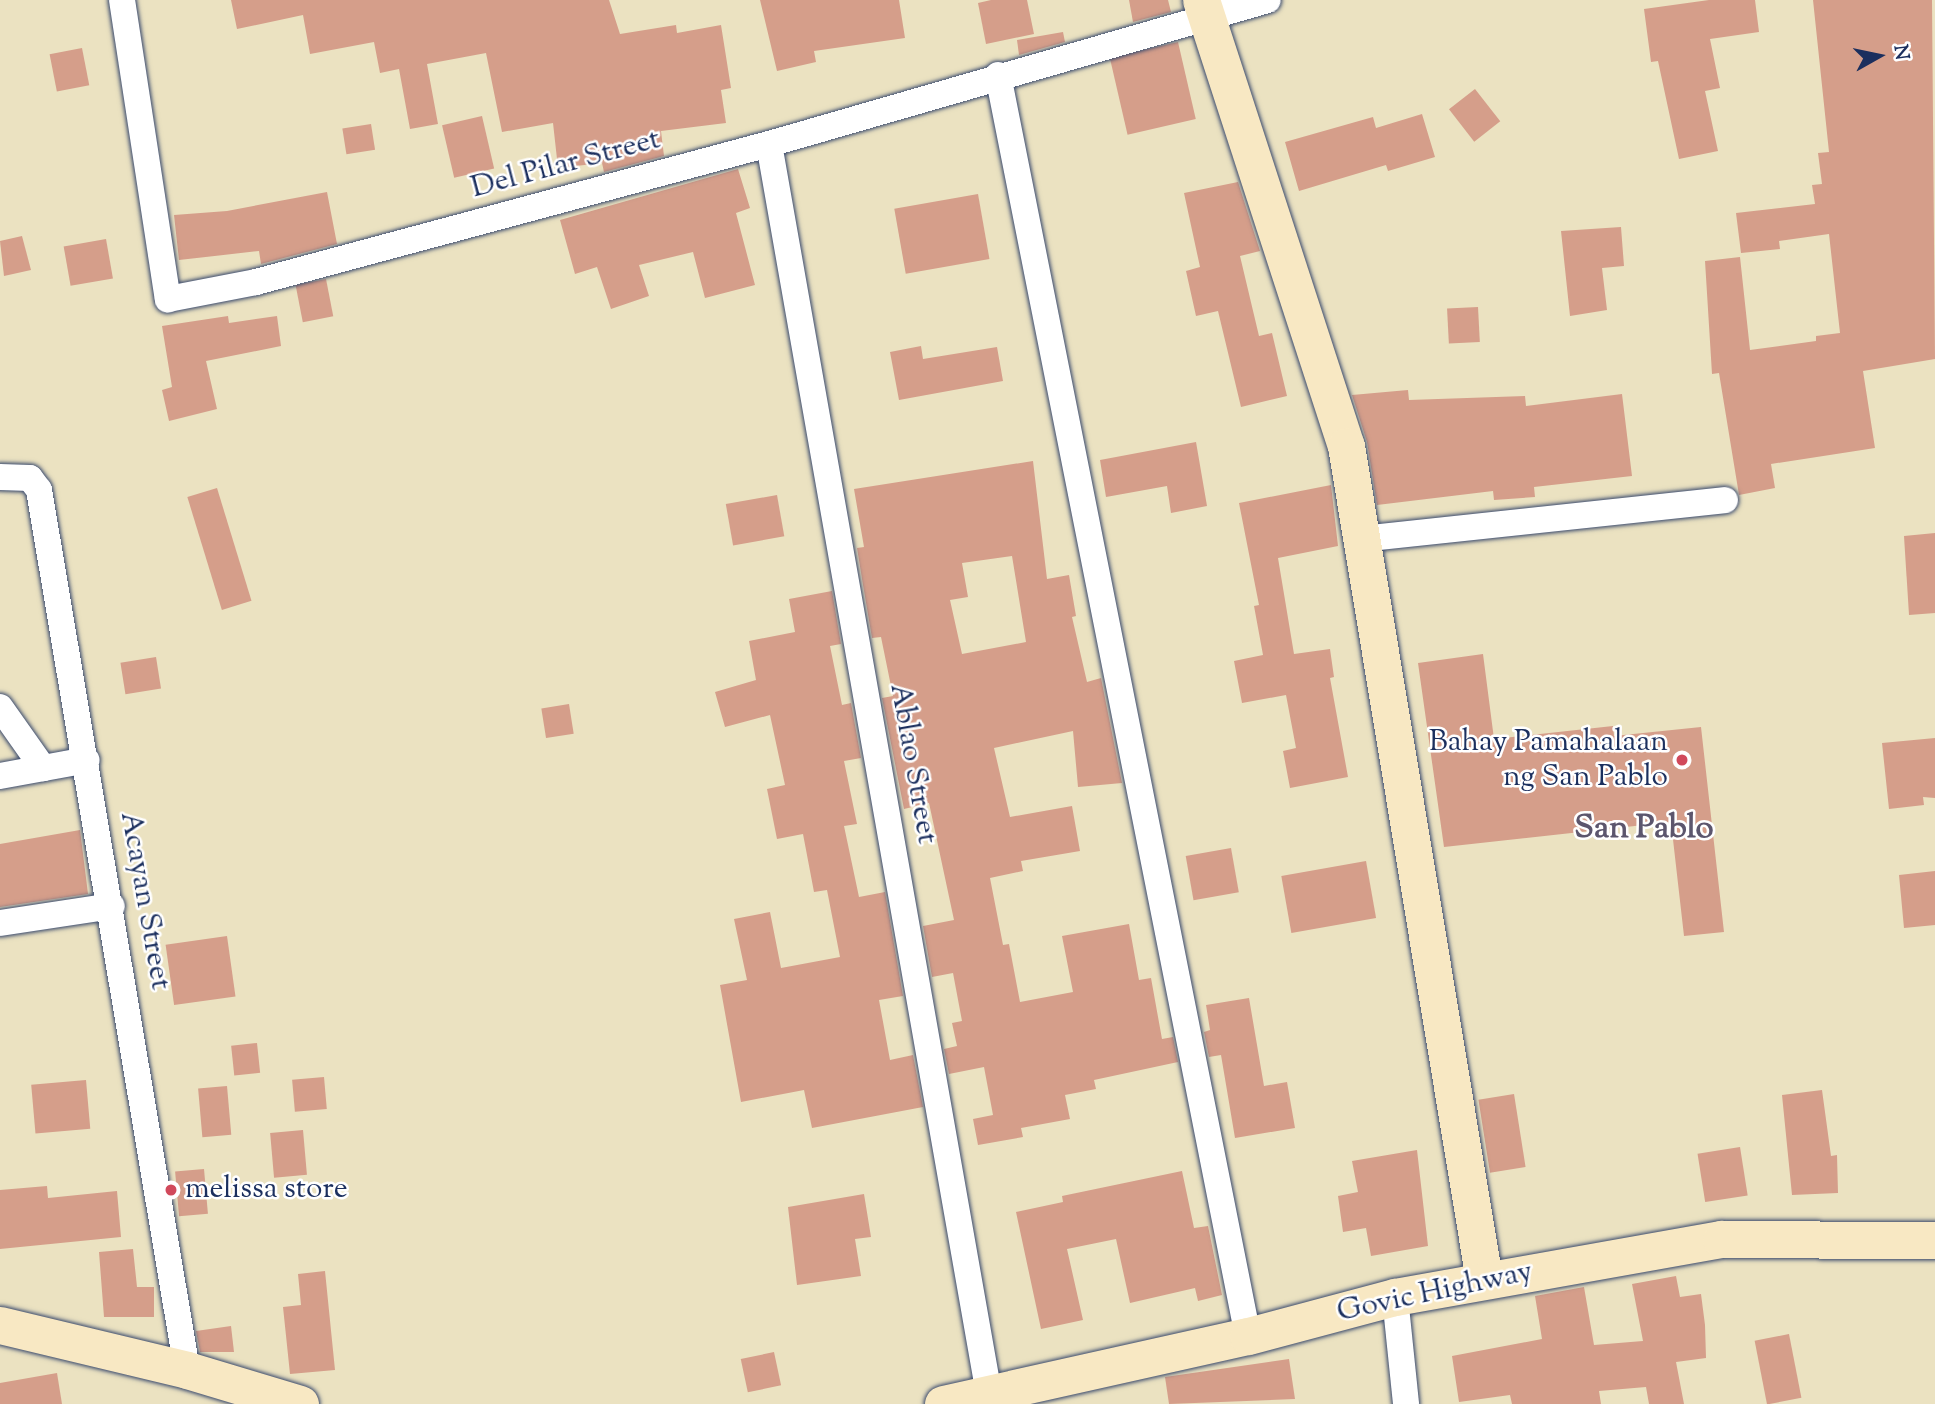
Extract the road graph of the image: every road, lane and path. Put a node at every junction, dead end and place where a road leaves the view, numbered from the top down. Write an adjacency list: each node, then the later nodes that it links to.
1 (122, 0): 5 (street, Del Pilar Street)
2 (1268, 0): 3 (street, Del Pilar Street)
3 (1203, 9): 4 (street, Del Pilar Street); 8 (main road)
4 (998, 75): 5 (street, Del Pilar Street); 19 (street)
5 (768, 144): 21 (street, Ablao Street)
6 (0, 477): 10 (street, Acayan Street)
7 (1725, 500): 8 (street)
8 (1361, 538): 16 (main road)
9 (0, 707): 11 (street)
10 (87, 760): 11 (street); 13 (street, Acayan Street)
11 (43, 768): 12 (street)
12 (0, 776)
13 (112, 906): 14 (street); 20 (street, Acayan Street)
14 (0, 923)
15 (1935, 1240): 16 (main road, Govic Highway)
16 (1484, 1280): 17 (main road, Govic Highway)
17 (1395, 1297): 19 (main road, Govic Highway); 24 (street)
18 (0, 1325): 20 (main road)
19 (1248, 1336): 21 (main road, Govic Highway)
20 (187, 1370): 22 (main road)
21 (989, 1394): 23 (main road, Govic Highway)
22 (300, 1404)
23 (943, 1404)
24 (1406, 1404)

